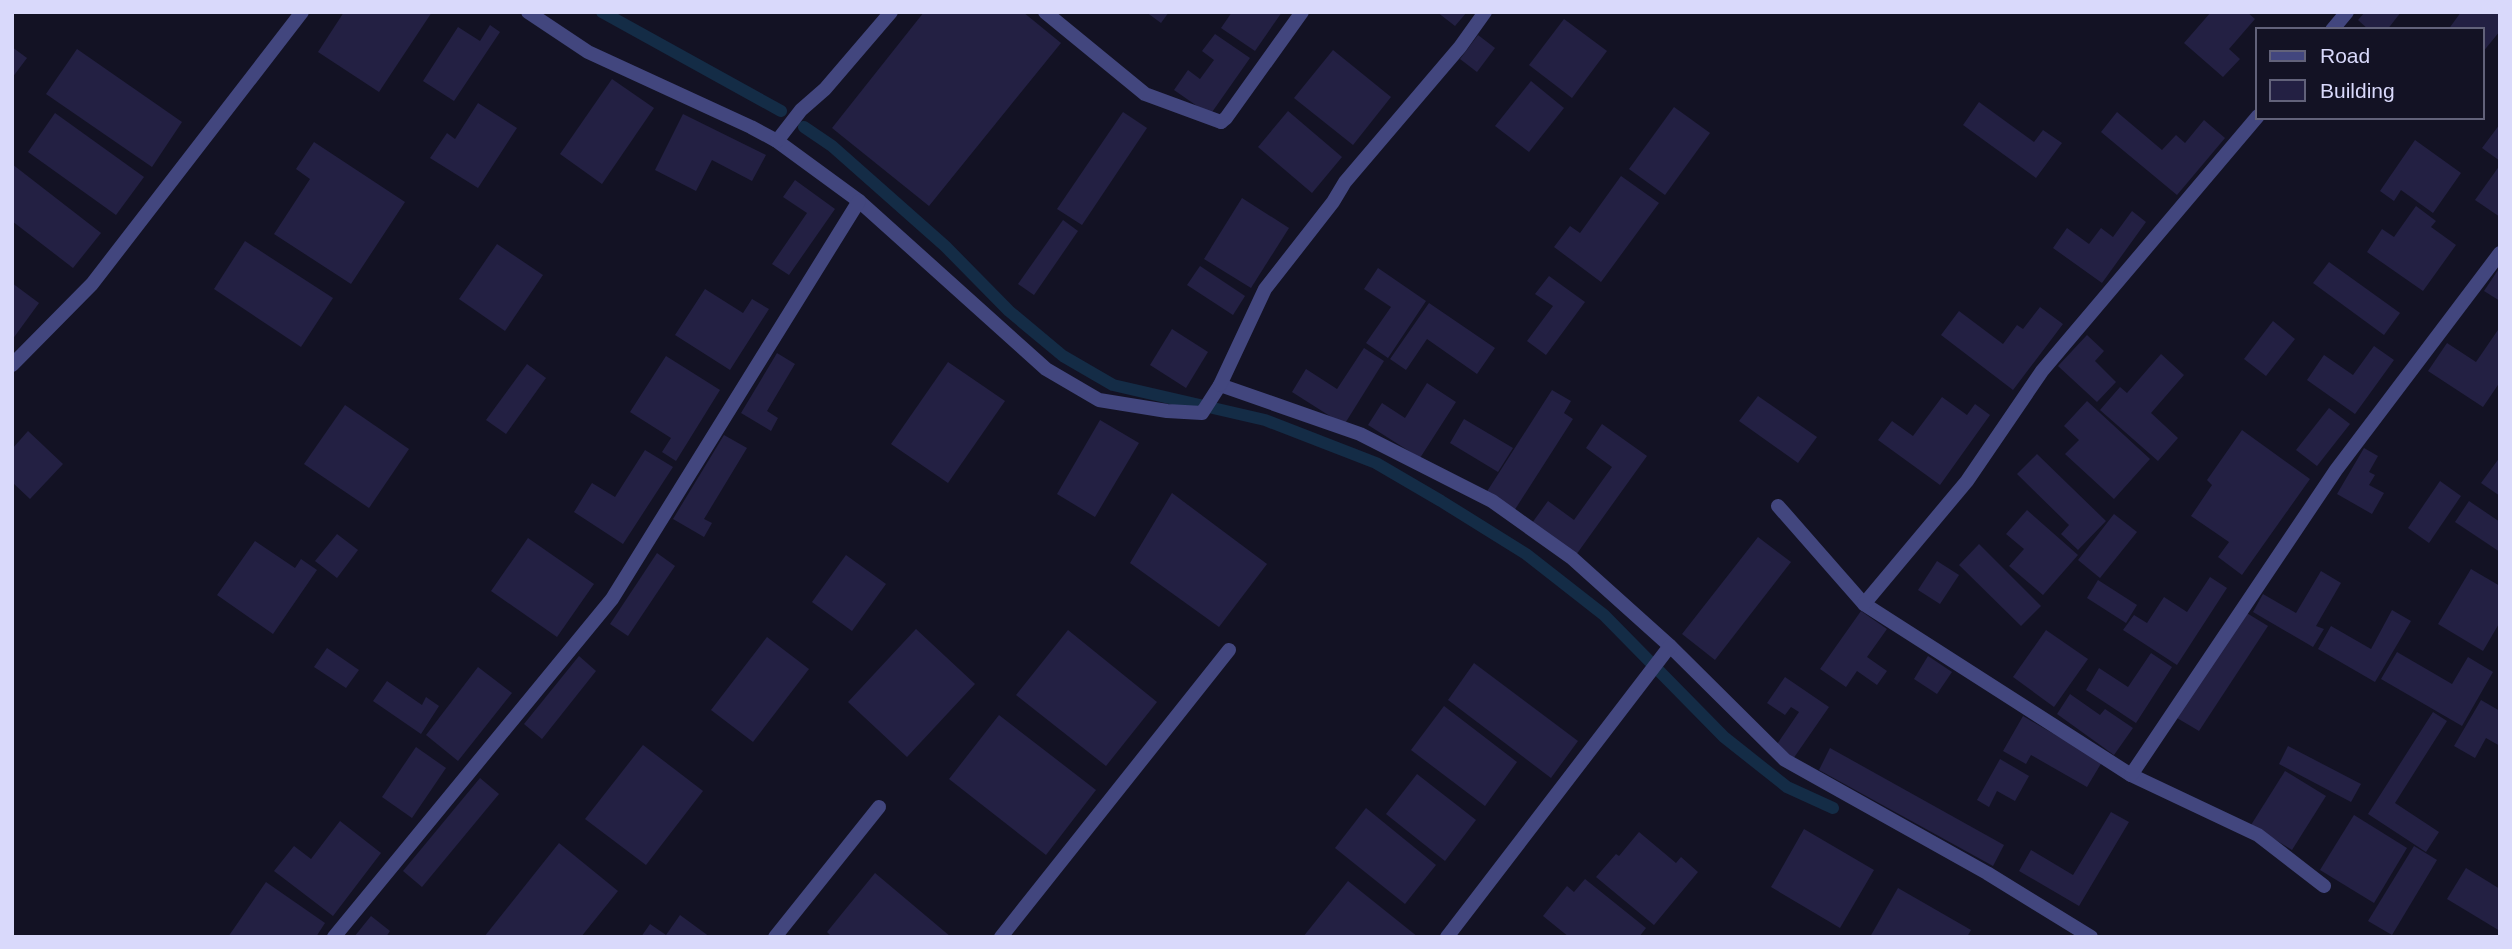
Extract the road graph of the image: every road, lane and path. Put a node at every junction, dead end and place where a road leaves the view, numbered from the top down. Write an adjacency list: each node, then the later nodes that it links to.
1 (528, 12): 10 (street)
2 (891, 12): 10 (street)
3 (1045, 12): 4 (street)
4 (1302, 12)
5 (1485, 12): 14 (street)
6 (2347, 12): 8 (street)
7 (298, 14): 13 (street)
8 (2334, 28)
9 (2256, 118): 16 (street)
10 (777, 142): 11 (street)
11 (859, 201): 14 (street); 22 (street)
12 (2500, 253): 19 (street)
13 (12, 366)
14 (1220, 385): 17 (street)
15 (1777, 506): 16 (street)
16 (1864, 604): 19 (street)
17 (1670, 646): 25 (street); 26 (street)
18 (1229, 650): 24 (street)
19 (2131, 775): 21 (street)
20 (879, 807): 23 (street)
21 (2324, 886)
22 (334, 937)
23 (775, 937)
24 (1002, 937)
25 (1447, 937)
26 (2091, 937)

